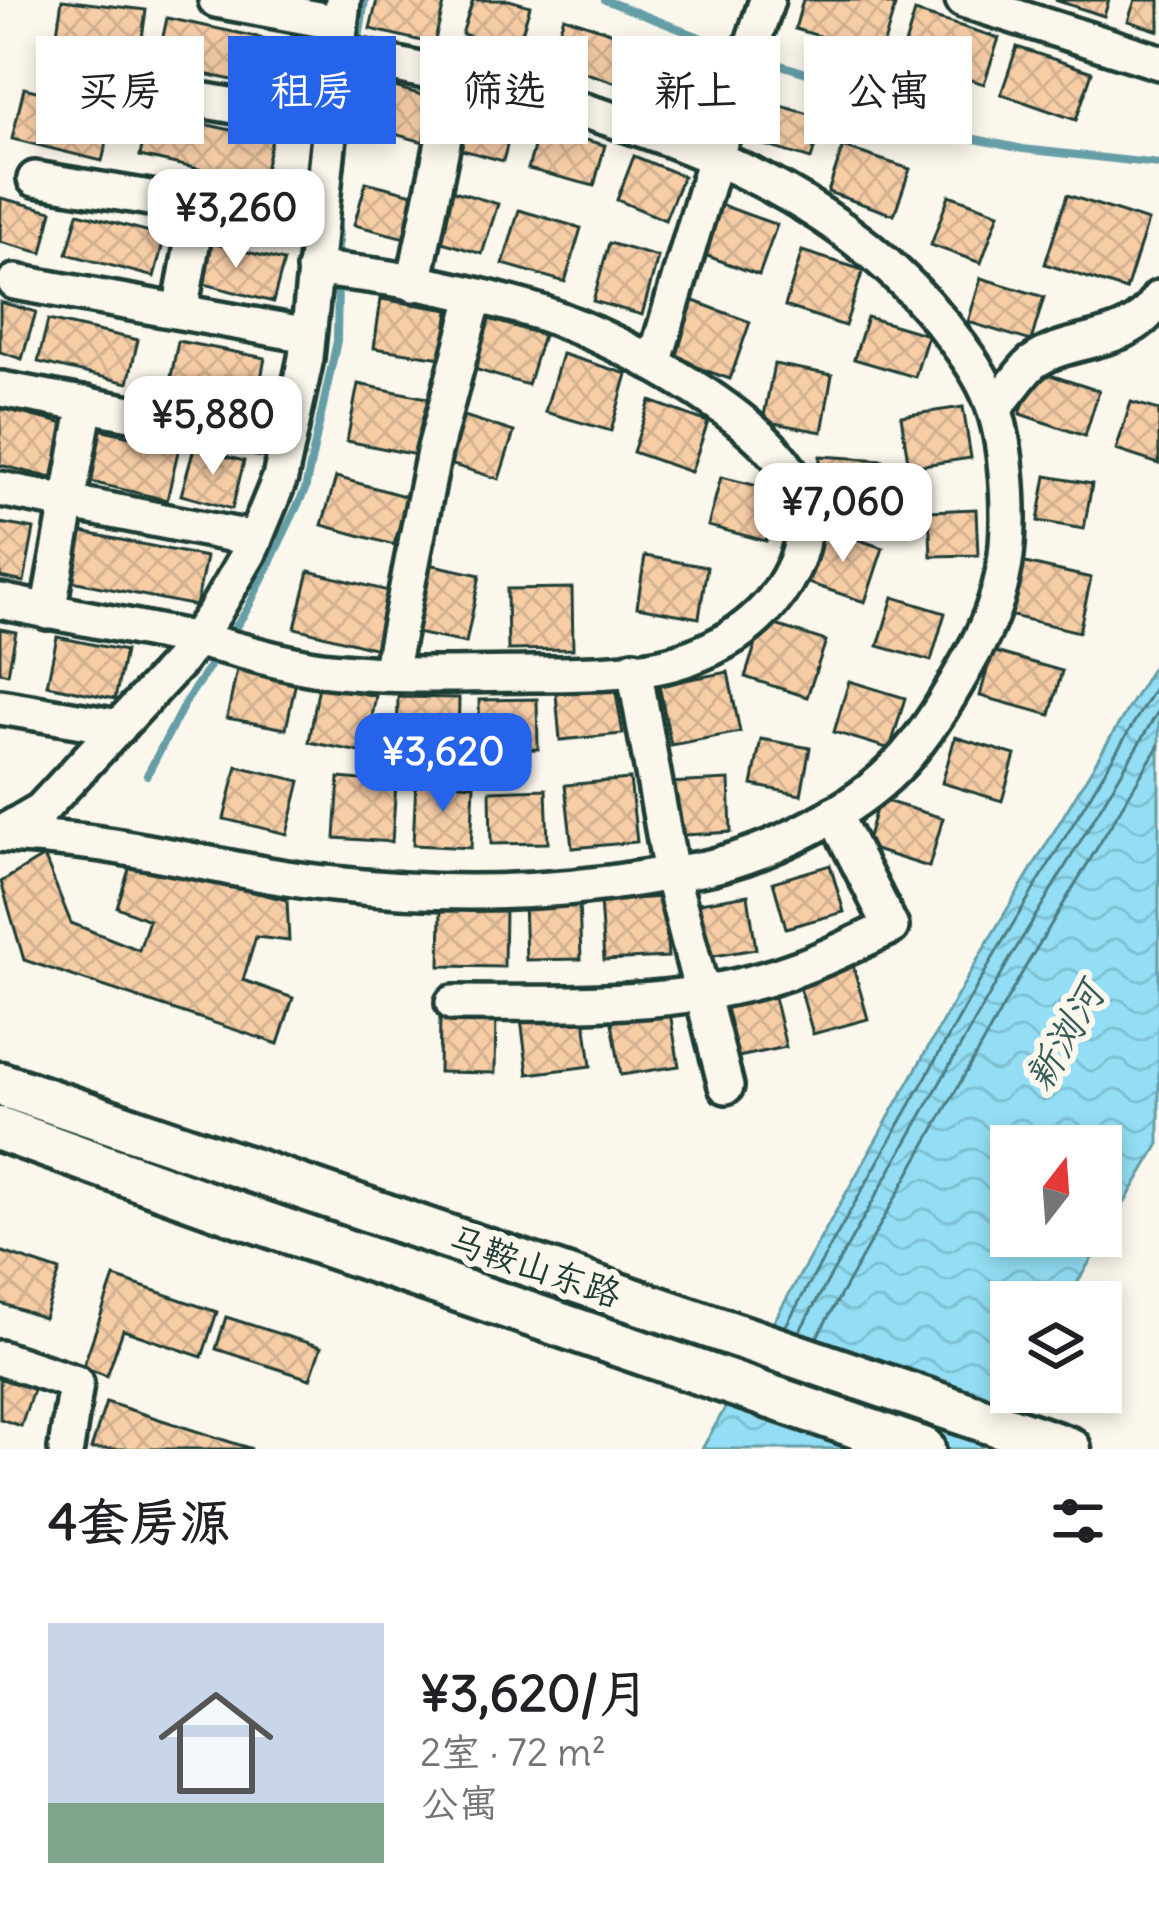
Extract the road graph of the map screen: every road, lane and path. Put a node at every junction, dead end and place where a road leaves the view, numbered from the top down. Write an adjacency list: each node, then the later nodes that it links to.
1 (216, 0): 4 (street)
2 (767, 0): 9 (street)
3 (963, 0): 5 (street)
4 (340, 36)
5 (1159, 62)
6 (588, 112): 9 (street)
7 (327, 144): 12 (street)
8 (443, 144): 15 (street)
9 (715, 158): 20 (street); 23 (street)
10 (35, 179): 11 (street)
11 (199, 206): 12 (street); 18 (street)
12 (319, 226): 13 (street)
13 (317, 269): 15 (street); 19 (street)
14 (15, 282): 18 (street)
15 (414, 284): 16 (street)
16 (475, 297): 20 (street); 32 (street)
17 (1159, 298): 23 (street)
18 (180, 311): 19 (street)
19 (308, 335): 24 (street)
20 (654, 364): 31 (street)
21 (1, 388): 22 (street)
22 (86, 404): 24 (street); 26 (street)
23 (995, 407): 35 (street)
24 (288, 442): 27 (street)
25 (0, 489): 26 (street)
26 (68, 503): 27 (street); 29 (street)
27 (255, 539): 30 (street)
28 (0, 601): 29 (street)
29 (48, 612): 30 (street)
30 (200, 641): 32 (street); 34 (street)
31 (634, 668): 32 (street); 36 (street)
32 (390, 673)
33 (0, 707): 34 (street)
34 (118, 727): 36 (street)
35 (834, 814): 36 (street); 37 (street)
36 (671, 874): 37 (street)
37 (702, 993): 38 (street); 40 (street)
38 (453, 1003)
39 (0, 1084): 45 (main road, 马鞍山东路)
40 (726, 1086)
41 (0, 1129): 44 (main road, 马鞍山东路)
42 (0, 1358): 43 (street)
43 (66, 1449)
44 (922, 1449)
45 (1070, 1449)

